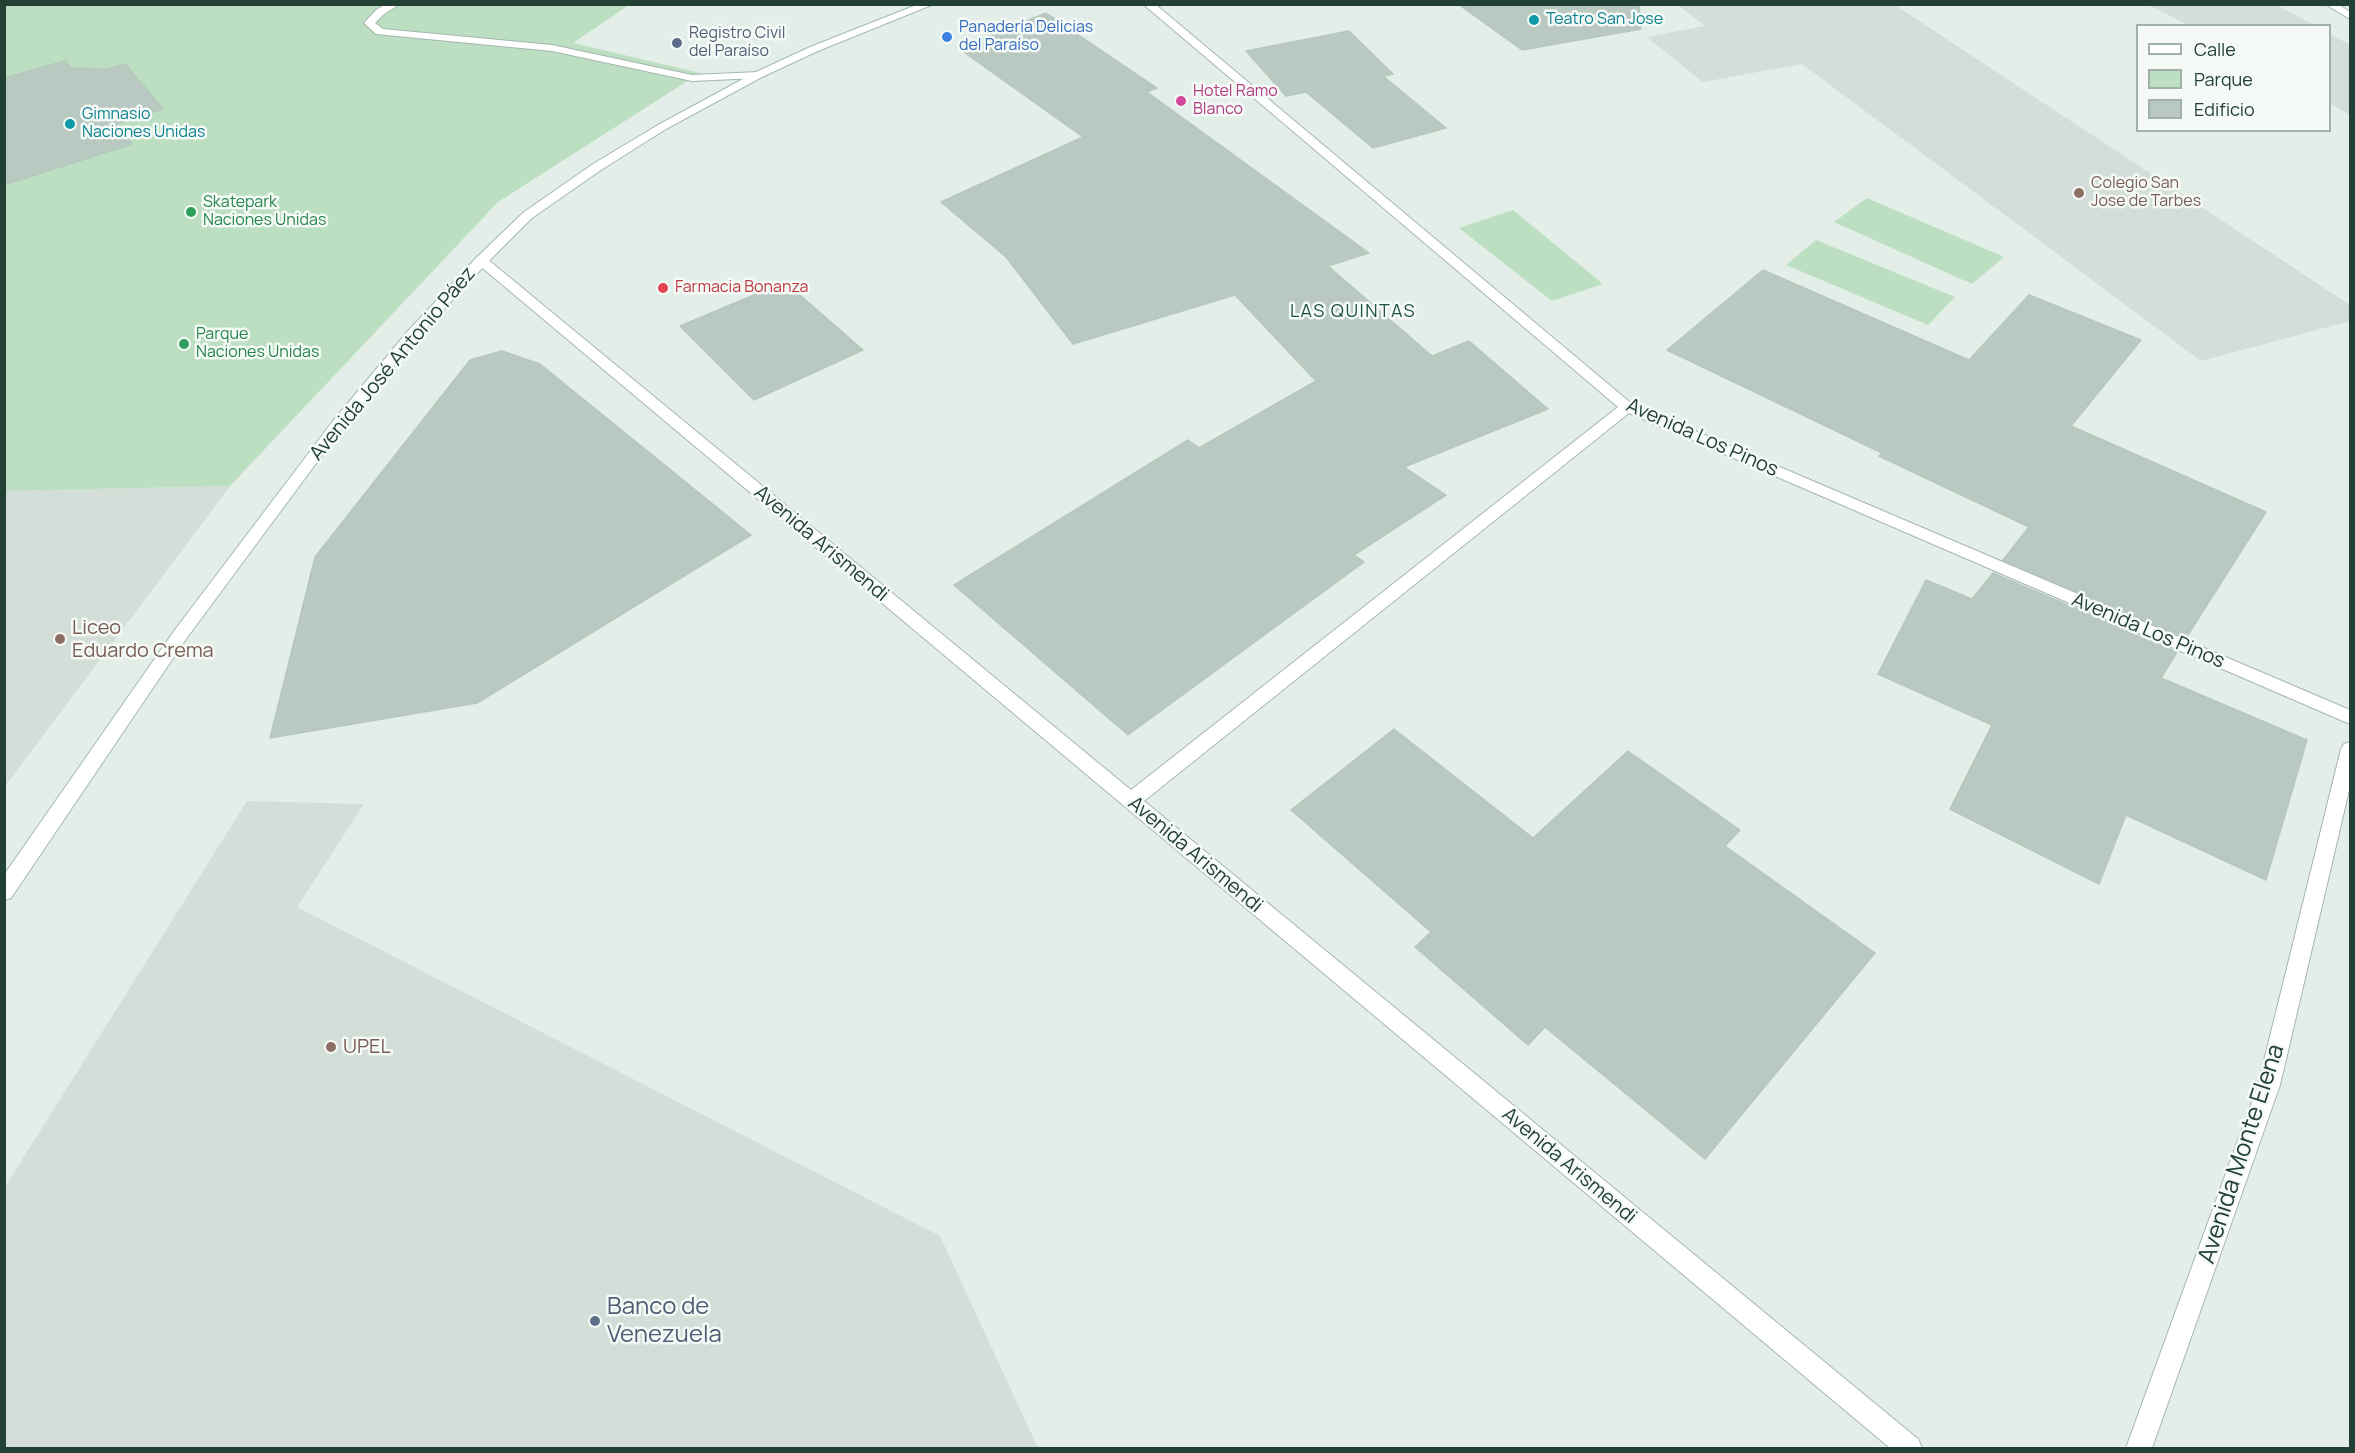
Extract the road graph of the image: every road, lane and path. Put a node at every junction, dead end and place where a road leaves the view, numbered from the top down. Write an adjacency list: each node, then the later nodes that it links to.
1 (395, 4): 6 (street)
2 (929, 4): 6 (street, Avenida José Antonio Páez)
3 (1148, 4): 8 (street, Avenida Los Pinos)
4 (2330, 4): 5 (street)
5 (2350, 16)
6 (758, 75): 7 (street, Avenida José Antonio Páez)
7 (481, 261): 11 (street, Avenida Arismendi); 12 (street, Avenida José Antonio Páez)
8 (1627, 407): 9 (street, Avenida Los Pinos); 11 (street)
9 (2350, 717)
10 (2350, 749): 14 (street, Avenida Monte Elena)
11 (1130, 801): 13 (street, Avenida Arismendi)
12 (4, 892)
13 (1909, 1449)
14 (2139, 1449)

